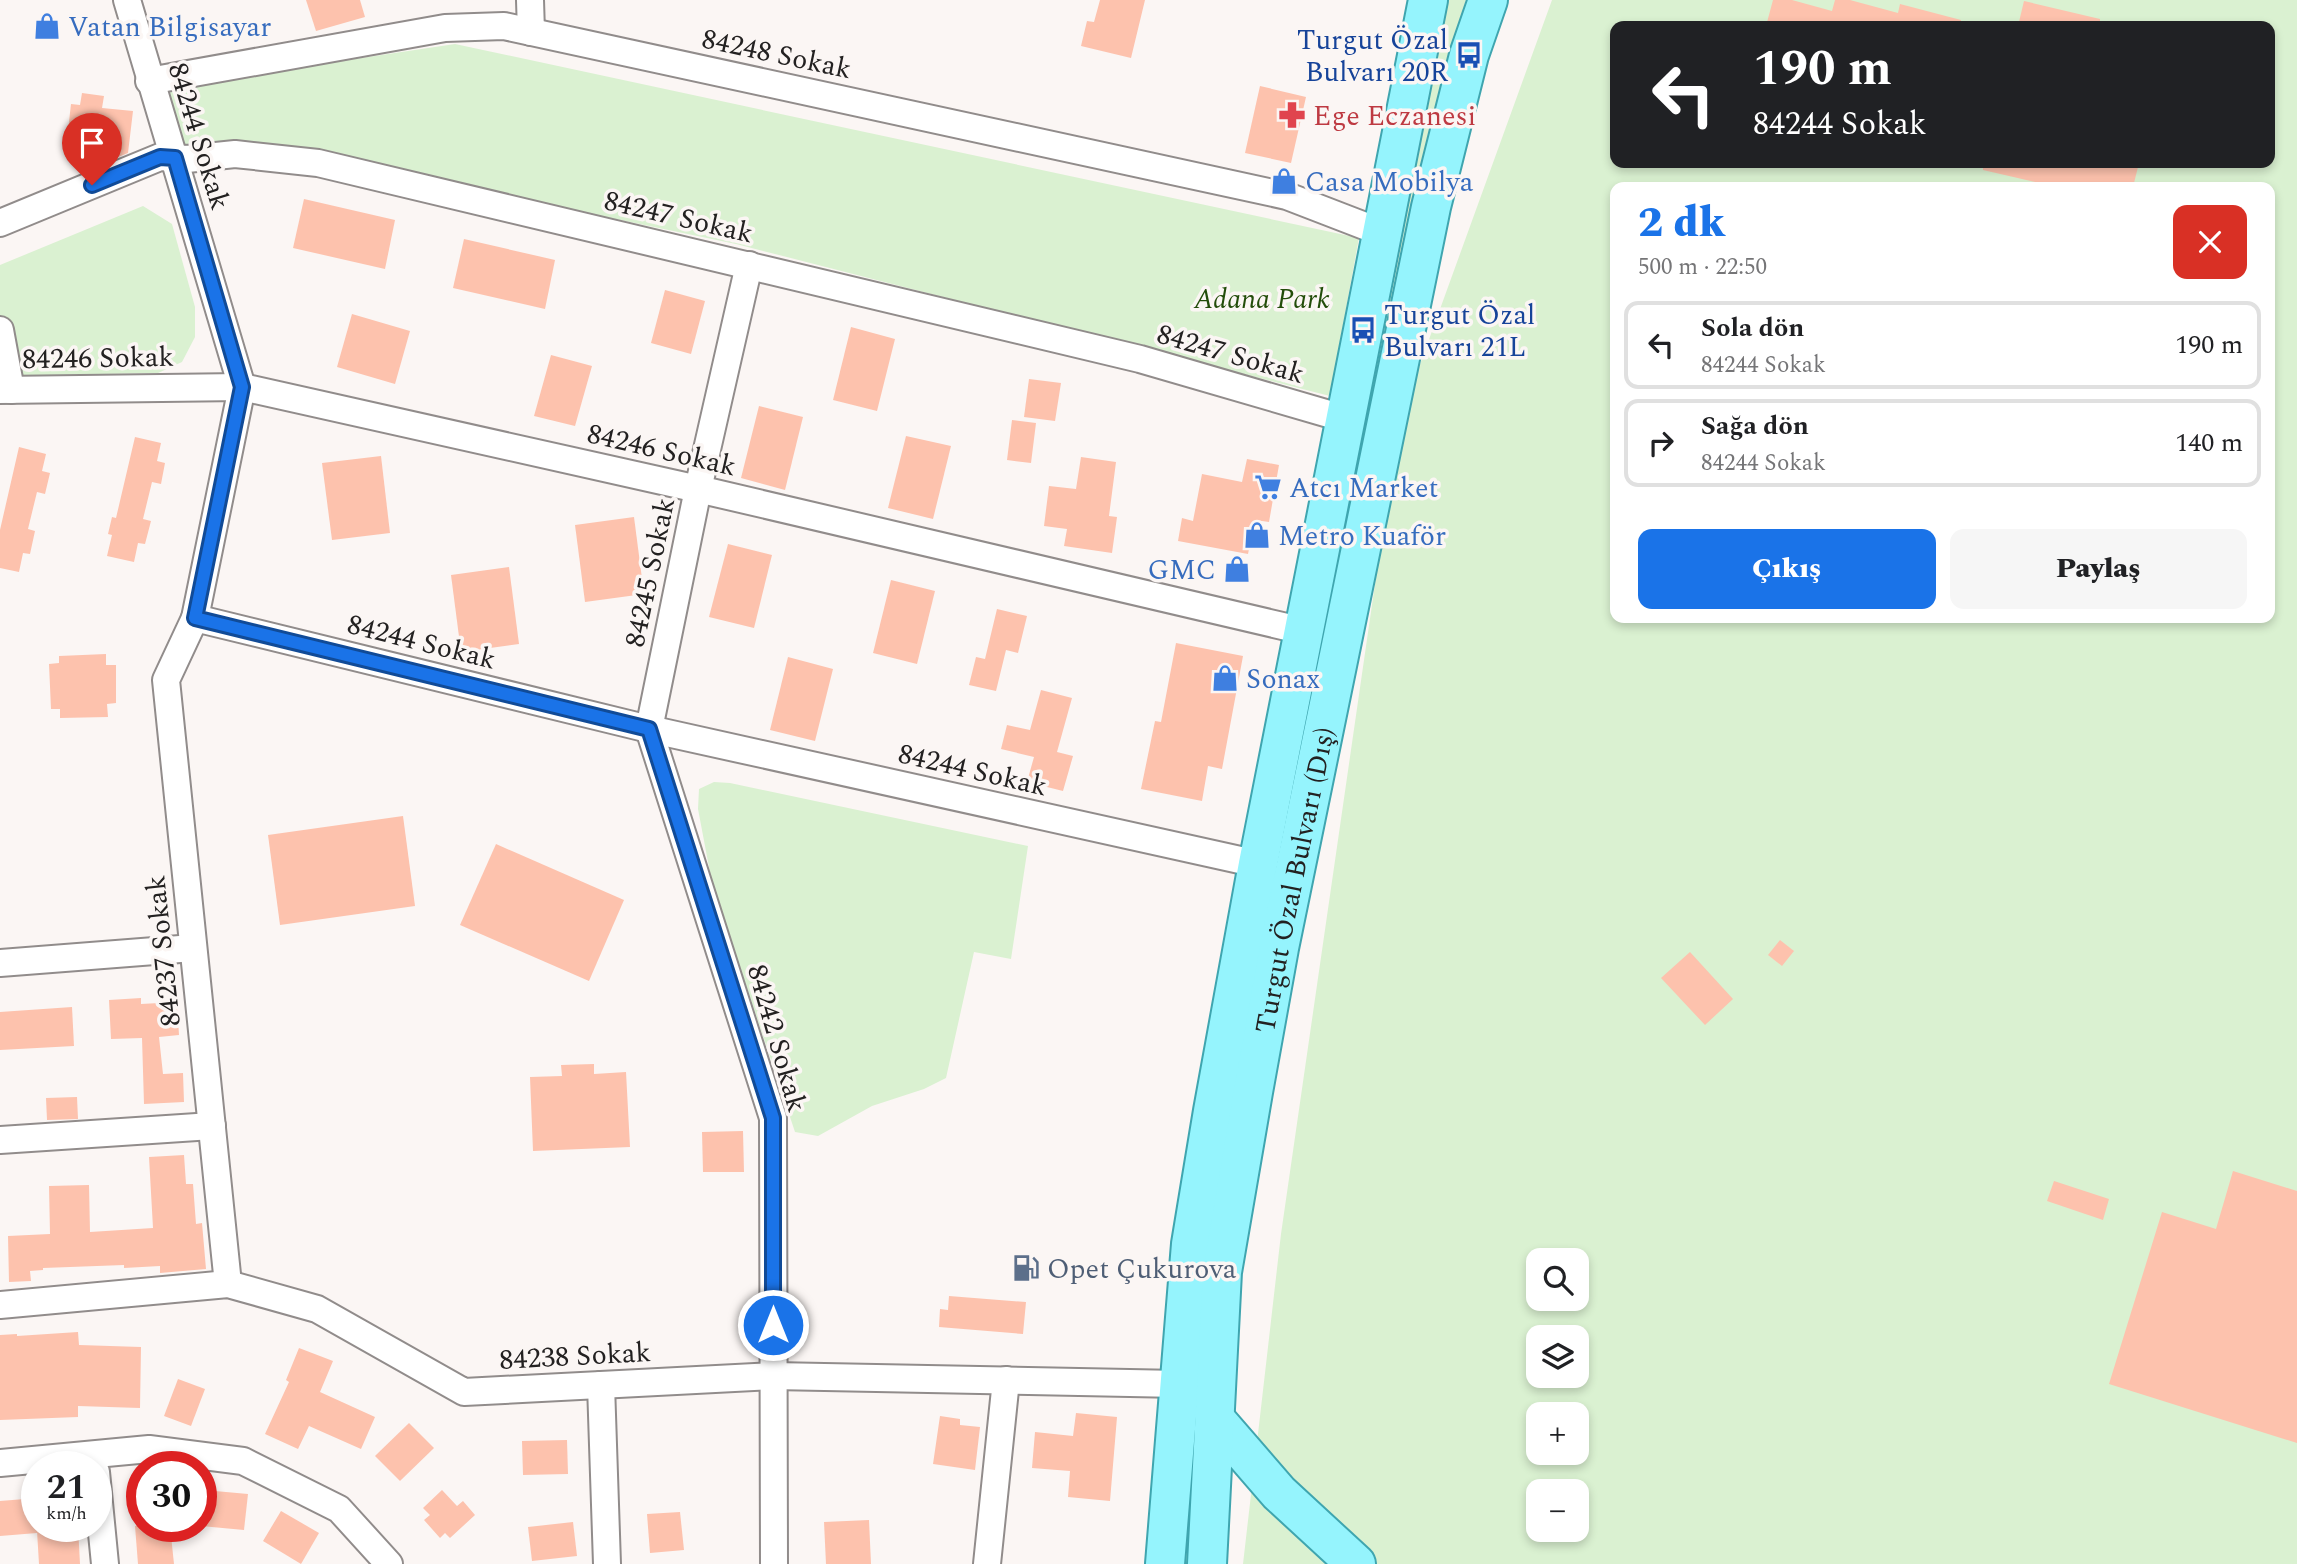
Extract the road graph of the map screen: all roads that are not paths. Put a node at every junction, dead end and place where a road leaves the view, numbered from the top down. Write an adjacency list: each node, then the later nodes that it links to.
1 (127, 0): 6 (street, 84244 Sokak)
2 (530, 0): 5 (street)
3 (1427, 0): 9 (main road, Turgut Özal Bulvarı (Dış))
4 (1488, 0): 30 (main road, Turgut Özal Bulvarı (Dış))
5 (531, 32): 6 (street, 84248 Sokak); 9 (street, 84248 Sokak)
6 (149, 81): 7 (street, 84244 Sokak)
7 (175, 158): 8 (street, 84247 Sokak); 10 (street, 84247 Sokak); 12 (street, 84244 Sokak)
8 (0, 223)
9 (1383, 233): 14 (main road, Turgut Özal Bulvarı (Dış))
10 (750, 265): 14 (street, 84247 Sokak); 15 (street, 84245 Sokak)
11 (0, 330): 13 (street)
12 (242, 387): 13 (street, 84246 Sokak); 15 (street, 84246 Sokak); 16 (street, 84244 Sokak)
13 (6, 390)
14 (1346, 419): 17 (main road, Turgut Özal Bulvarı (Dış))
15 (698, 489): 17 (street, 84246 Sokak); 18 (street, 84245 Sokak)
16 (195, 618): 18 (street, 84244 Sokak); 20 (street, 84237 Sokak)
17 (1304, 631): 19 (main road, Turgut Özal Bulvarı (Dış))
18 (649, 729): 19 (street, 84244 Sokak); 26 (street, 84242 Sokak)
19 (1258, 864): 28 (main road, Turgut Özal Bulvarı (Dış))
20 (193, 948): 21 (street); 22 (street, 84237 Sokak)
21 (0, 963)
22 (212, 1126): 23 (street); 24 (street, 84237 Sokak)
23 (0, 1140)
24 (228, 1284): 25 (street, 84238 Sokak); 29 (street, 84238 Sokak)
25 (0, 1305)
26 (773, 1376): 27 (street, 84238 Sokak); 29 (street, 84238 Sokak); 38 (street, 84242 Sokak)
27 (1006, 1380): 28 (street, 84238 Sokak); 39 (street)
28 (1180, 1384): 40 (main road, Turgut Özal Bulvarı (Dış))
29 (601, 1385): 37 (street)
30 (1214, 1419): 41 (main road, Turgut Özal Bulvarı (Dış)); 42 (main road)
31 (112, 1459): 36 (street)
32 (0, 1463): 33 (street)
33 (21, 1463)
34 (103, 1542): 35 (street)
35 (105, 1564)
36 (389, 1564)
37 (607, 1564)
38 (774, 1564)
39 (987, 1564)
40 (1165, 1564)
41 (1207, 1564)
42 (1356, 1564)

